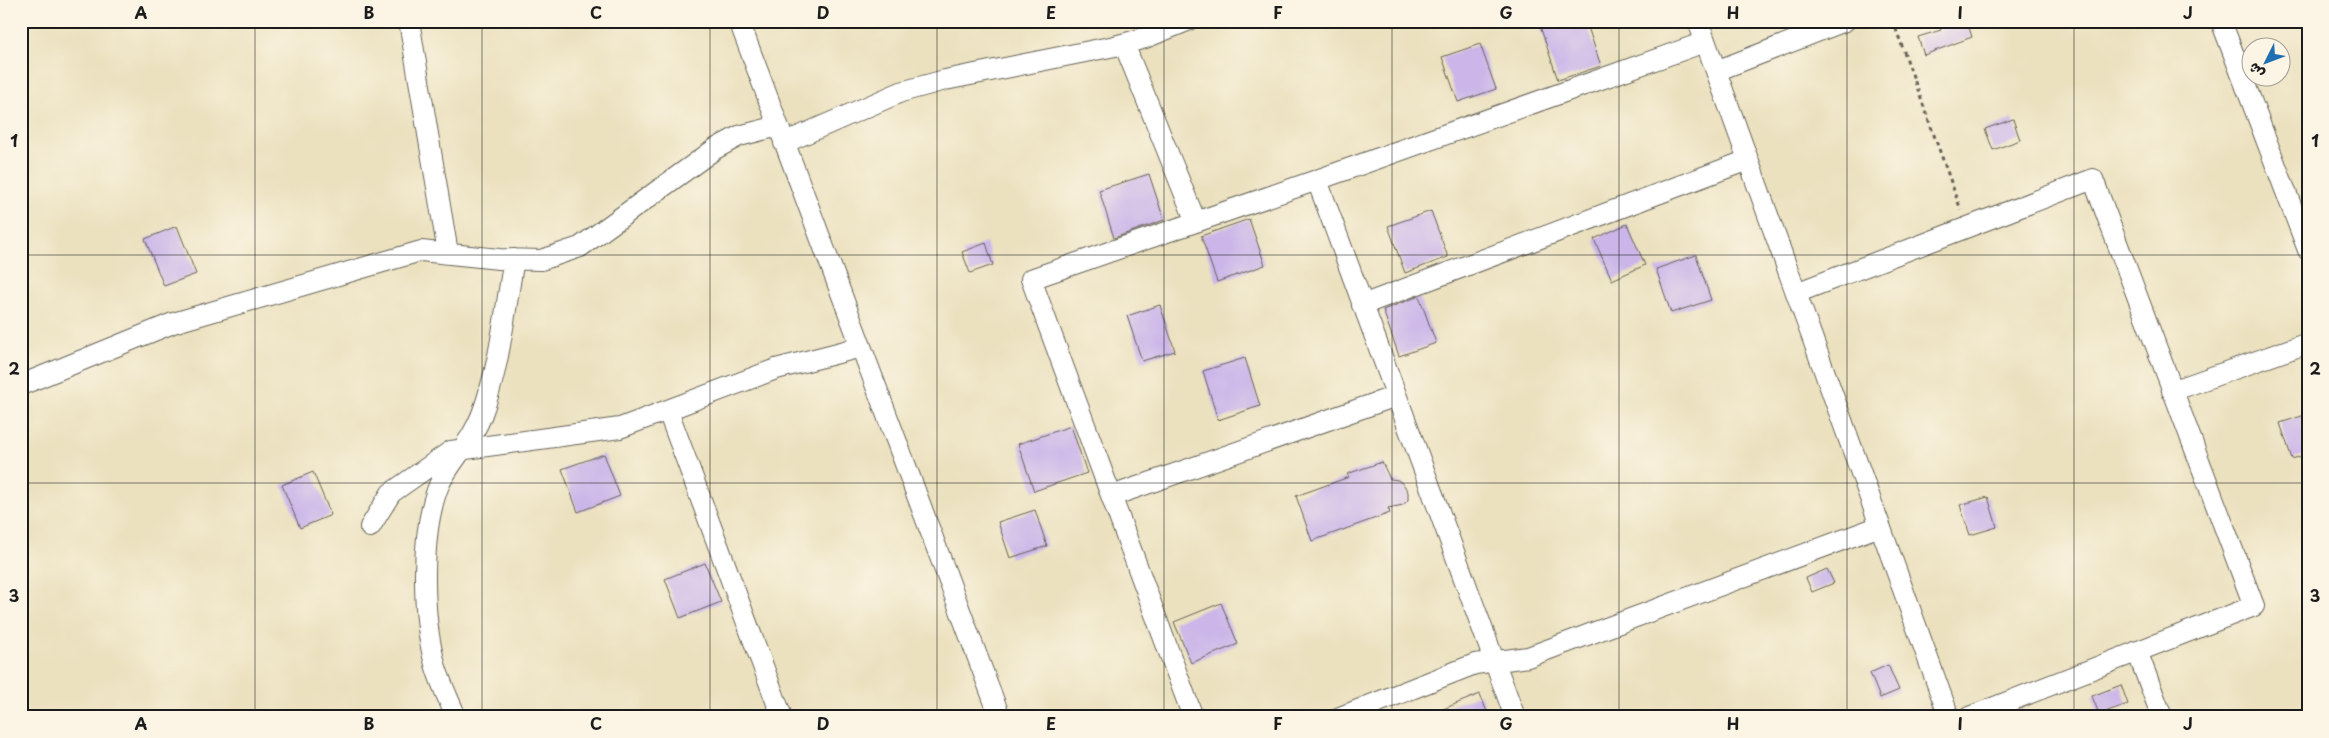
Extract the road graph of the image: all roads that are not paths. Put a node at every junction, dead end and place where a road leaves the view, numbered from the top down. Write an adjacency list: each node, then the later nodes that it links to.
1 (409, 21): 16 (street)
2 (739, 21): 11 (street)
3 (1187, 21): 7 (street)
4 (1698, 21): 8 (street)
5 (1845, 21): 10 (street)
6 (2221, 21): 15 (street)
7 (1142, 30): 9 (street)
8 (1705, 42): 10 (street); 13 (street)
9 (1124, 44): 11 (street); 14 (street)
10 (1716, 71): 12 (street)
11 (781, 134): 17 (street); 21 (street)
12 (1748, 160): 18 (street); 19 (street)
13 (1316, 180): 14 (street); 19 (street)
14 (1196, 222): 27 (street)
15 (2308, 250)
16 (448, 253): 17 (street); 22 (street)
17 (514, 259): 26 (street)
18 (1796, 293): 23 (street); 29 (street)
19 (1362, 305): 24 (street)
20 (2308, 343): 23 (street)
21 (862, 347): 25 (street); 34 (street)
22 (21, 385)
23 (2172, 391): 30 (street)
24 (1396, 396): 27 (street); 31 (street)
25 (668, 410): 26 (street); 33 (street)
26 (464, 449): 28 (street); 32 (street)
27 (1112, 496): 35 (street)
28 (370, 526)
29 (1880, 526): 31 (street); 38 (street)
30 (2137, 651): 39 (street); 40 (street)
31 (1494, 662): 36 (street); 37 (street)
32 (456, 717)
33 (782, 717)
34 (1000, 717)
35 (1193, 717)
36 (1340, 717)
37 (1515, 717)
38 (1949, 717)
39 (1969, 717)
40 (2162, 717)

